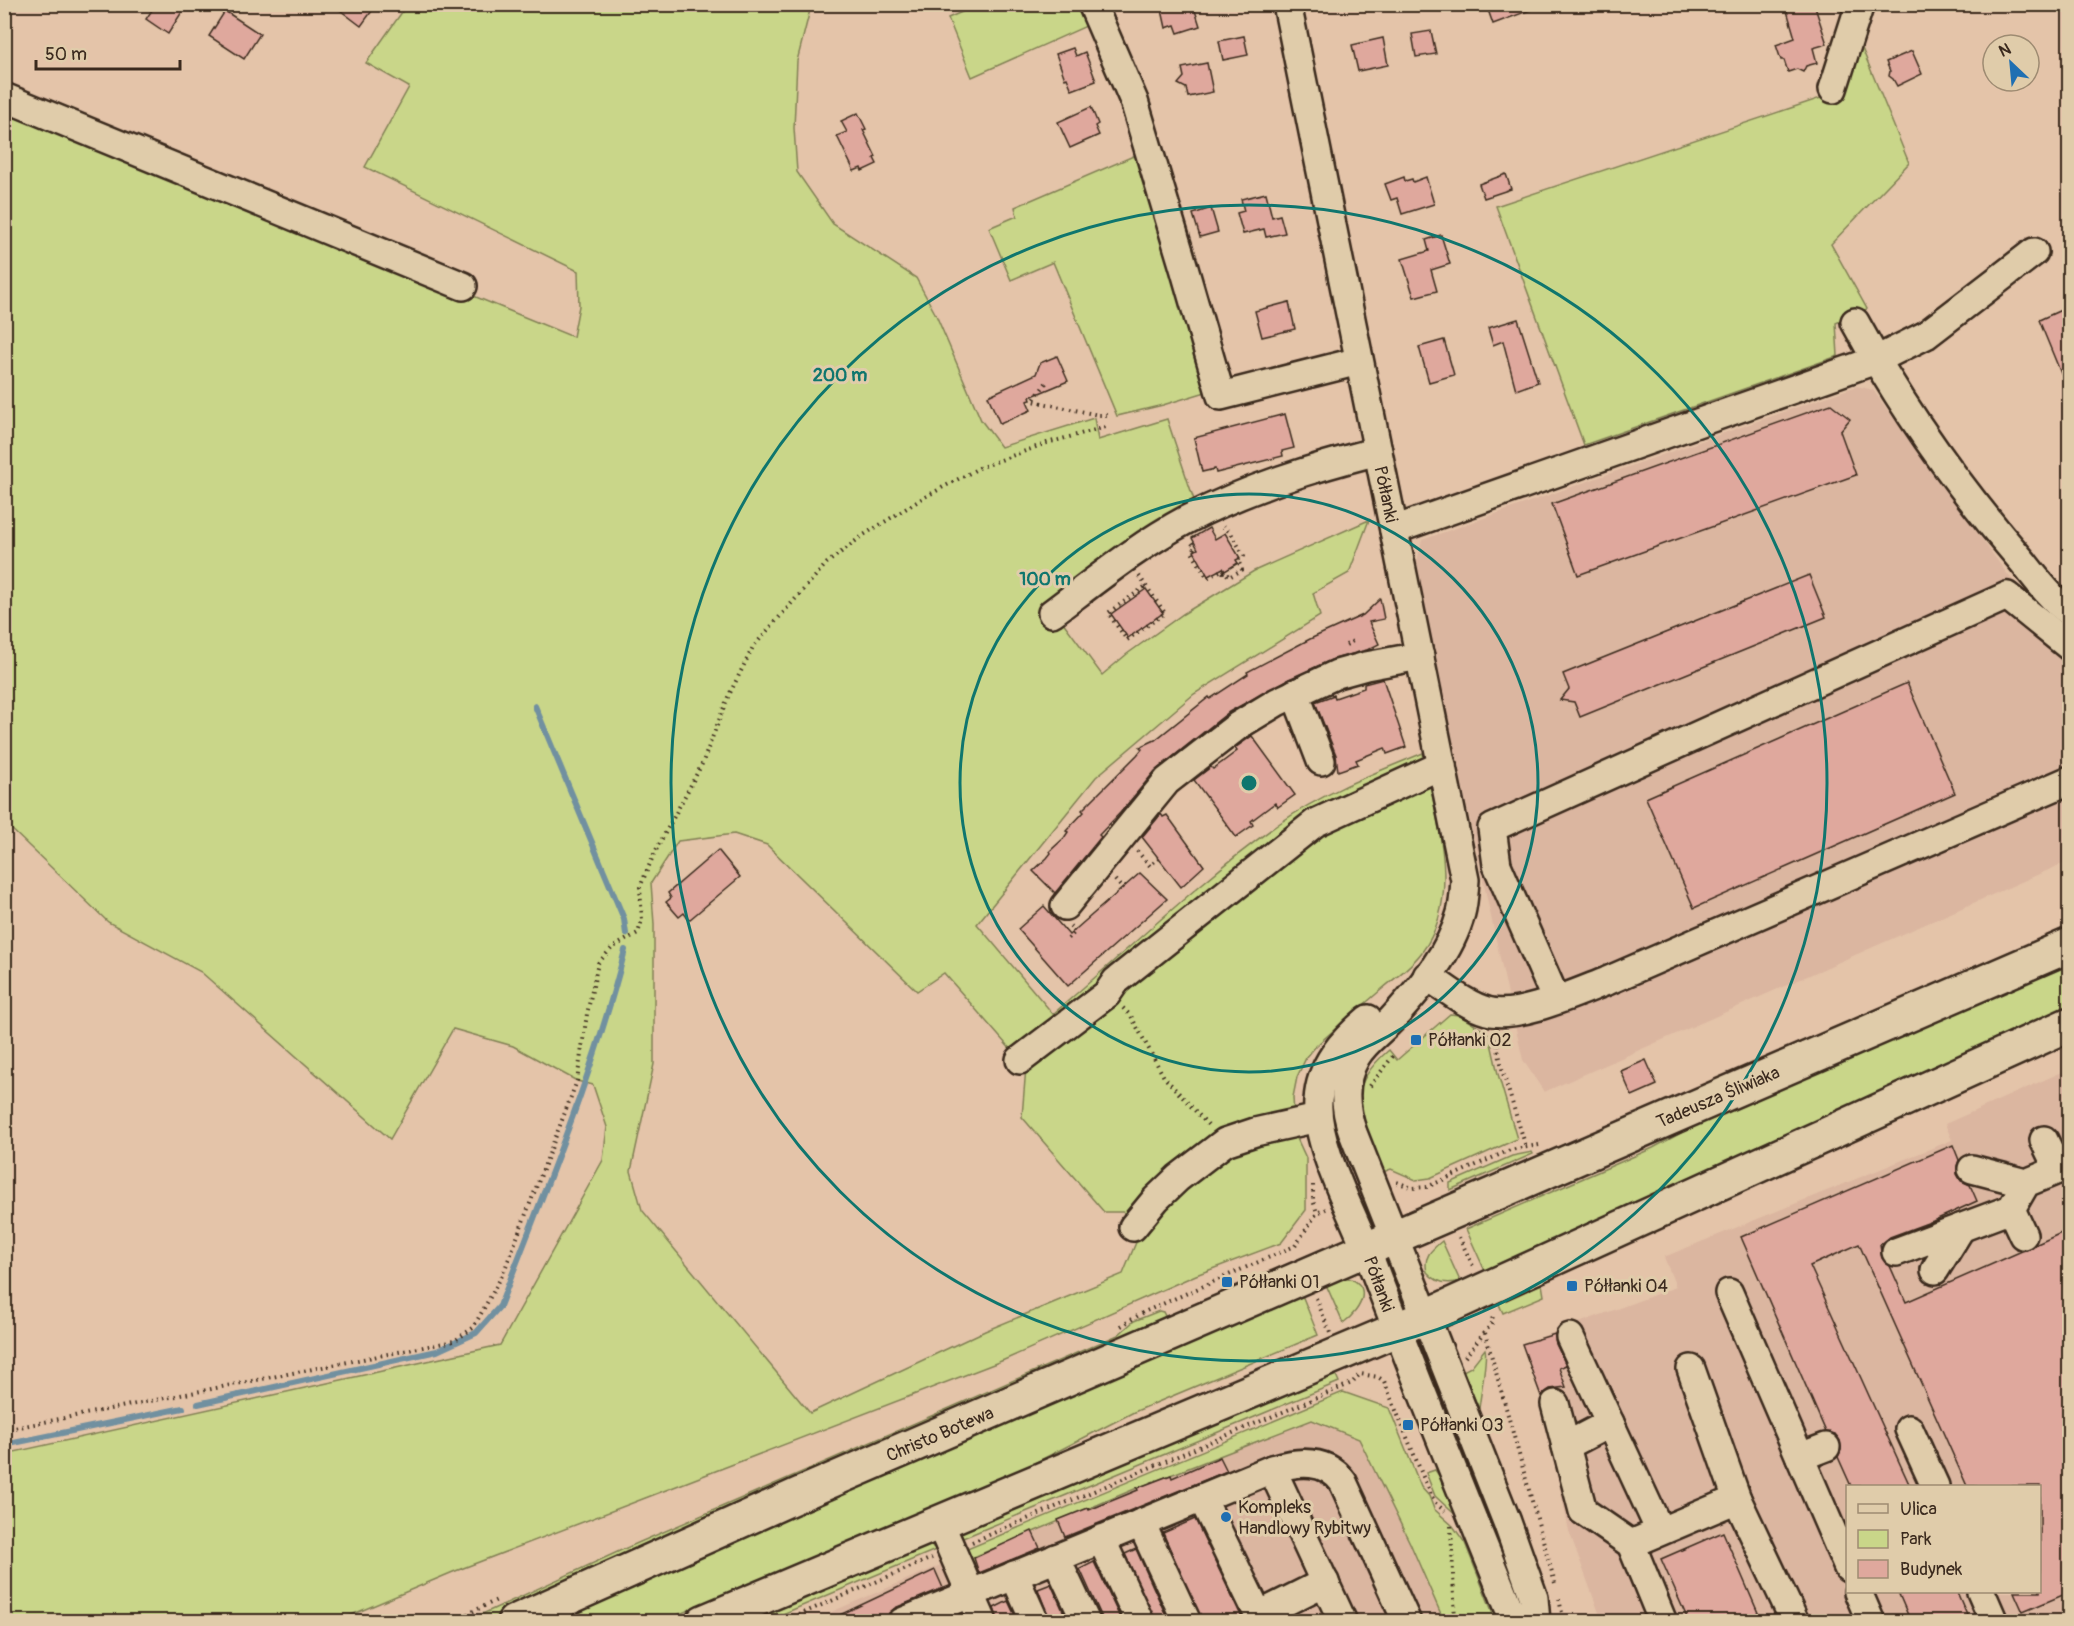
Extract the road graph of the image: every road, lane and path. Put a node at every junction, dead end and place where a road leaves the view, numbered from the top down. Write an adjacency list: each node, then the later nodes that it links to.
1 (1092, 4): 10 (street)
2 (1287, 4): 10 (street, Półłanki)
3 (1860, 4): 4 (street)
4 (1833, 89)
5 (4, 97): 7 (street)
6 (2034, 252): 9 (street)
7 (463, 286)
8 (1856, 322): 9 (street)
9 (1876, 360): 16 (street); 20 (street)
10 (1359, 361): 14 (street, Półłanki)
11 (1046, 383): 12 (path)
12 (1108, 415)
13 (1106, 427): 74 (path)
14 (1378, 451): 15 (street); 16 (street, Półłanki)
15 (1212, 508): 17 (path); 18 (street)
16 (1394, 530): 25 (street, Półłanki)
17 (1189, 537)
18 (1126, 558): 19 (path); 21 (street)
19 (1146, 586): 19 (path)
20 (2070, 612)
21 (1052, 613)
22 (1353, 641): 23 (path)
23 (1346, 645)
24 (2070, 647): 36 (street)
25 (1420, 656): 26 (street); 28 (street, Półłanki)
26 (1295, 693): 27 (street); 32 (street)
27 (1321, 761)
28 (1442, 765): 34 (street, Półłanki); 35 (street)
29 (2070, 780): 36 (street)
30 (1134, 848): 31 (path)
31 (1159, 858)
32 (1065, 906)
33 (2070, 945): 56 (main road, Tadeusza Śliwiaka)
34 (1427, 976): 36 (street); 42 (street, Półłanki); 56 (street, Półłanki)
35 (1107, 994): 40 (street); 44 (path)
36 (1556, 1000)
37 (2070, 1024): 63 (main road)
38 (1496, 1034): 47 (path)
39 (1393, 1056): 41 (path)
40 (1020, 1060)
41 (1367, 1091)
42 (1318, 1118): 44 (street); 56 (street, Półłanki)
43 (2044, 1140): 45 (street)
44 (1225, 1142): 52 (street)
45 (2064, 1167): 49 (street)
46 (1972, 1169): 49 (street)
47 (1393, 1180)
48 (1313, 1183): 51 (path)
49 (2026, 1183): 50 (street)
50 (2011, 1209): 53 (street); 55 (street)
51 (1317, 1213)
52 (1134, 1227)
53 (1960, 1228): 57 (street); 58 (street)
54 (1458, 1233): 59 (path)
55 (2023, 1235)
56 (1381, 1243): 63 (street, Półłanki); 97 (main road, Christo Botewa)
57 (1896, 1252)
58 (1935, 1270)
59 (1477, 1275)
60 (1729, 1293): 77 (street)
61 (1315, 1294): 64 (path)
62 (1492, 1309): 65 (path)
63 (1411, 1323): 82 (main road); 109 (street, Półłanki); 110 (street, Półłanki)
64 (1329, 1330)
65 (1485, 1333): 67 (path); 111 (path)
66 (1570, 1337): 72 (street)
67 (1458, 1361)
68 (1691, 1369): 81 (street)
69 (1399, 1387): 70 (path)
70 (1388, 1392): 86 (path); 108 (path)
71 (1555, 1404): 75 (street)
72 (1610, 1423): 75 (street); 84 (street)
73 (1910, 1429): 79 (street)
74 (4, 1430)
75 (1566, 1446): 87 (street)
76 (1826, 1448): 77 (street)
77 (1800, 1457): 90 (street)
78 (1272, 1468): 80 (street); 92 (street); 107 (street)
79 (1935, 1485)
80 (1202, 1498): 83 (street); 96 (street)
81 (1737, 1498): 84 (street); 113 (street)
82 (939, 1521): 93 (street); 98 (main road)
83 (1141, 1523): 85 (street); 105 (street)
84 (1660, 1531): 87 (street)
85 (1101, 1539): 89 (street); 104 (street)
86 (969, 1543)
87 (1631, 1544): 112 (street)
88 (941, 1554): 99 (path)
89 (1056, 1558): 91 (street); 103 (street)
90 (1846, 1563)
91 (1014, 1575): 93 (street); 102 (street)
92 (1324, 1582): 96 (street); 106 (street)
93 (970, 1593): 100 (street); 101 (street)
94 (1858, 1593): 114 (street)
95 (1981, 1593): 115 (street)
96 (1260, 1618)
97 (514, 1622)
98 (703, 1622)
99 (782, 1622)
100 (902, 1622)
101 (983, 1622)
102 (1035, 1622)
103 (1086, 1622)
104 (1140, 1622)
105 (1187, 1622)
106 (1343, 1622)
107 (1407, 1622)
108 (1455, 1622)
109 (1521, 1622)
110 (1536, 1622)
111 (1564, 1622)
112 (1664, 1622)
113 (1795, 1622)
114 (1871, 1622)
115 (1994, 1622)

